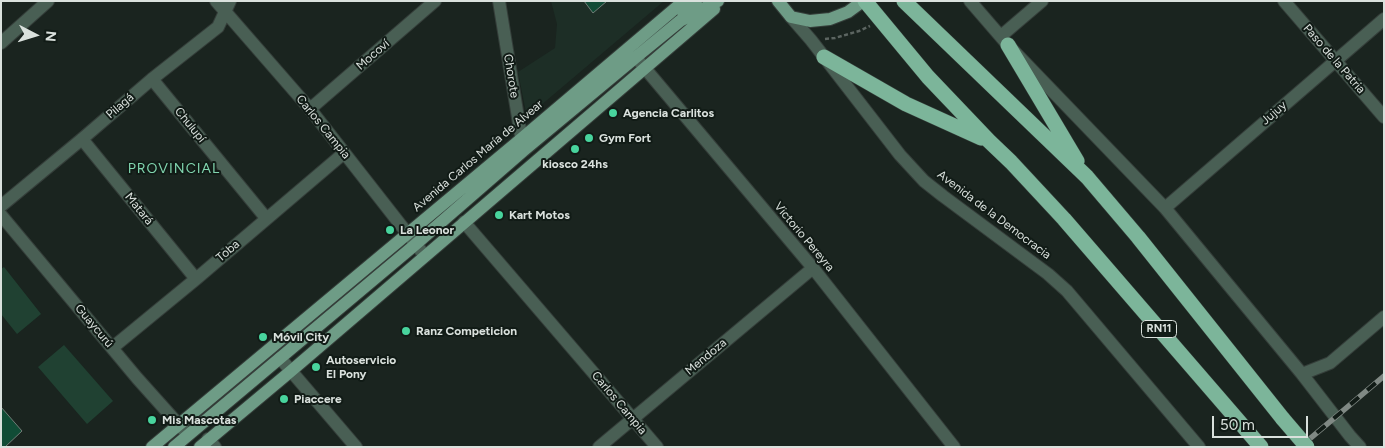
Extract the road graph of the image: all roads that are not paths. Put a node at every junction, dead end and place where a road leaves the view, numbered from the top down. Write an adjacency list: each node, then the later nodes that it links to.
1 (48, 1): 20 (street)
2 (216, 1): 15 (street, Carlos Campia)
3 (435, 1): 26 (street, Mocoví)
4 (499, 1): 30 (street, Chorote)
5 (684, 1): 21 (main road, Avenida Carlos María de Alvear)
6 (696, 1): 18 (main road, Avenida Carlos María de Alvear)
7 (718, 1): 18 (main road, Avenida Carlos María de Alvear)
8 (723, 1): 24 (main road)
9 (778, 1): 16 (main road, Avenida de la Democracia)
10 (864, 1): 16 (main road); 29 (highway, RN11)
11 (904, 1): 32 (highway)
12 (970, 1): 19 (street)
13 (1042, 1): 19 (street)
14 (1284, 1): 23 (street, Paso de la Patria)
15 (228, 7): 25 (street, Pilagá); 26 (street, Carlos Campia)
16 (791, 17): 22 (street, Avenida de la Democracia)
17 (1384, 19): 23 (street, Jujuy)
18 (680, 21): 21 (main road, Avenida Carlos María de Alvear)
19 (1005, 40): 32 (highway); 34 (street)
20 (1, 43)
21 (632, 53): 24 (street, Victorio Pereyra); 30 (main road, Avenida Carlos María de Alvear)
22 (824, 57): 29 (highway); 59 (street, Avenida de la Democracia)
23 (1335, 60): 27 (street, Paso de la Patria); 34 (street, Jujuy)
24 (645, 69): 37 (main road); 41 (street, Victorio Pereyra)
25 (152, 79): 28 (street, Pilagá); 36 (street, Chulupí)
26 (310, 109): 31 (street, Carlos Campia)
27 (1384, 117)
28 (82, 139): 33 (street, Pilagá); 42 (street, Matará)
29 (989, 141): 51 (highway, RN11)
30 (522, 145): 38 (main road, Avenida Carlos María de Alvear); 39 (main road, Avenida Carlos María de Alvear)
31 (344, 153): 36 (street, Toba); 38 (street, Carlos Campia)
32 (1087, 177): 60 (highway, bridge)
33 (1, 206)
34 (1164, 208): 47 (street)
35 (1, 215): 44 (street, Guaycurú)
36 (266, 218): 42 (street, Toba)
37 (464, 222): 40 (main road); 48 (street, Carlos Campia)
38 (408, 232): 39 (street, Carlos Campia); 49 (main road, Avenida Carlos María de Alvear)
39 (416, 244): 40 (street, Carlos Campia); 45 (main road, Avenida Carlos María de Alvear)
40 (425, 256): 46 (main road)
41 (813, 268): 48 (street, Mendoza); 58 (street, Victorio Pereyra)
42 (196, 279): 44 (street, Toba)
43 (1384, 317): 47 (street)
44 (112, 348): 49 (street, Guaycurú)
45 (280, 358): 46 (street); 50 (main road, Avenida Carlos María de Alvear)
46 (291, 370): 52 (main road); 55 (street)
47 (1302, 374): 61 (street)
48 (633, 418): 56 (street, Mendoza); 57 (street, Carlos Campia)
49 (178, 424): 50 (street, Guaycurú); 53 (main road, Avenida Carlos María de Alvear)
50 (188, 435): 54 (main road, Avenida Carlos María de Alvear)
51 (1258, 443)
52 (208, 444)
53 (152, 447)
54 (174, 447)
55 (356, 447)
56 (599, 447)
57 (657, 447)
58 (954, 447)
59 (1199, 447)
60 (1307, 447)
61 (1360, 447)

